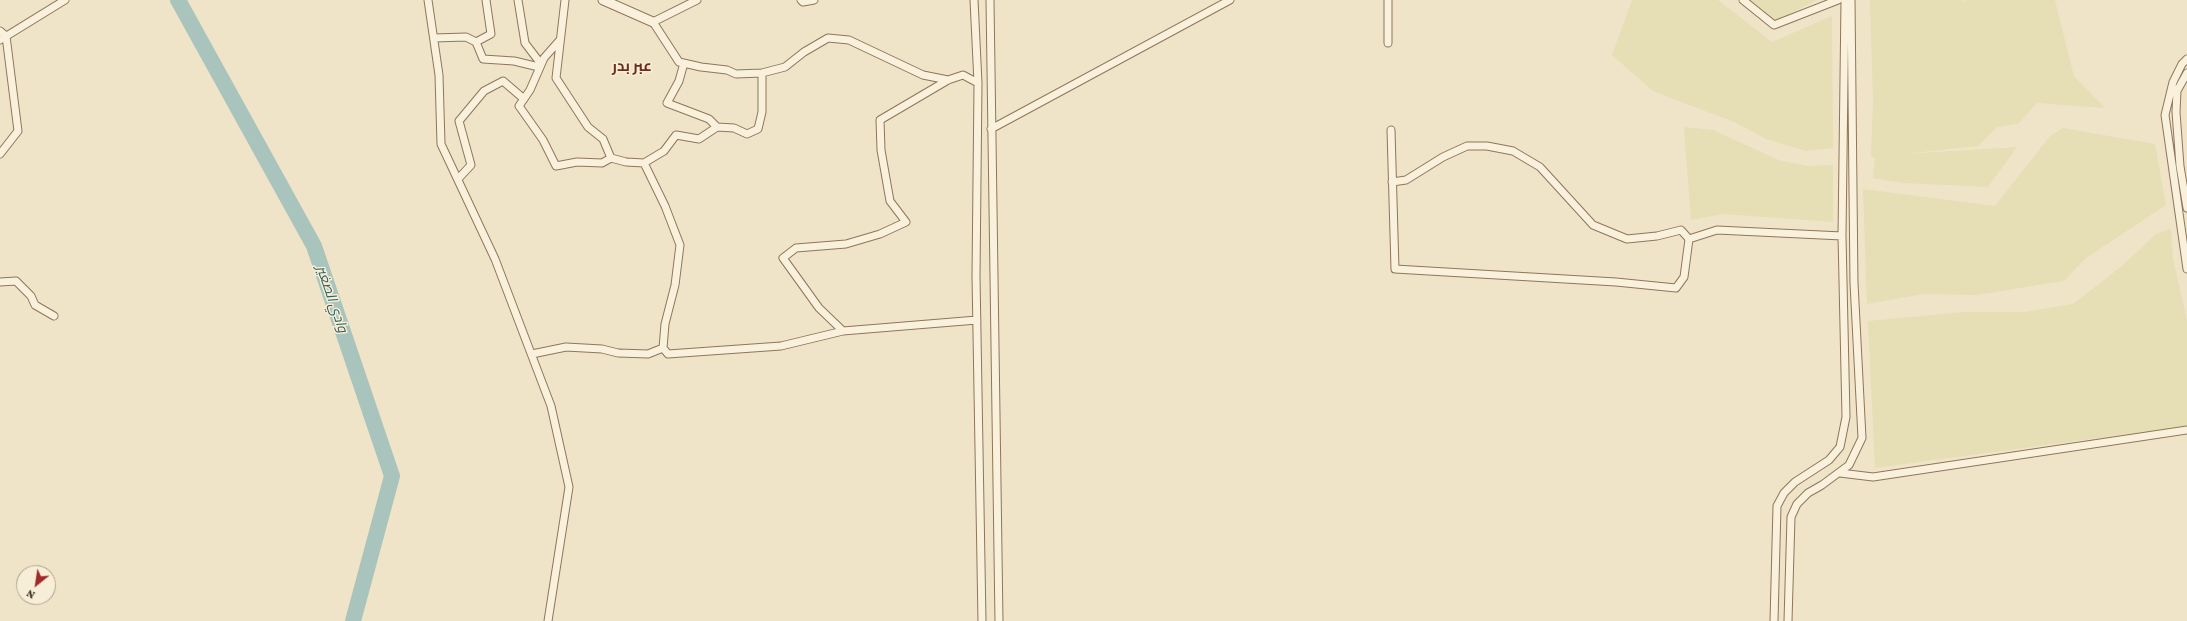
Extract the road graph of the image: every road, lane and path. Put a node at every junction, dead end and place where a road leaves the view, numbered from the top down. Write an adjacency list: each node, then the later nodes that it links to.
1 (65, 0): 19 (street)
2 (428, 0): 20 (street)
3 (486, 0): 22 (street)
4 (518, 0): 26 (street)
5 (565, 0): 21 (street)
6 (603, 0): 18 (street)
7 (697, 0): 18 (street)
8 (801, 0): 9 (street)
9 (814, 0)
10 (974, 0): 30 (street)
11 (990, 0): 33 (street)
12 (1230, 0): 33 (street)
13 (1388, 0): 23 (street)
14 (1743, 0): 15 (street)
15 (1838, 0)
16 (1845, 0): 41 (street)
17 (1852, 0): 51 (street)
18 (653, 22): 25 (street)
19 (2, 36): 35 (street)
20 (434, 38): 22 (street); 38 (street)
21 (559, 41): 26 (street); 36 (street)
22 (476, 42): 26 (street)
23 (1388, 43)
24 (2187, 59): 43 (street)
25 (684, 63): 27 (street); 32 (street)
26 (540, 65): 31 (street)
27 (762, 73): 29 (street); 32 (street)
28 (2187, 73): 40 (street)
29 (948, 80): 30 (street); 47 (street)
30 (978, 83): 46 (street)
31 (524, 99): 36 (street); 38 (street)
32 (716, 127): 37 (street)
33 (990, 129): 54 (street)
34 (1391, 130): 39 (street)
35 (0, 154)
36 (611, 158): 37 (street)
37 (644, 163): 48 (street)
38 (458, 179): 49 (street)
39 (1392, 182): 42 (street); 42 (street)
40 (2187, 208)
41 (1842, 236): 42 (street); 55 (street)
42 (1689, 239)
43 (2187, 269)
44 (0, 282): 45 (street)
45 (54, 316)
46 (977, 320): 47 (street); 53 (street)
47 (843, 331): 48 (street)
48 (663, 348): 49 (street)
49 (532, 354): 52 (street)
50 (2187, 430): 51 (street)
51 (1840, 473): 56 (street)
52 (548, 621)
53 (982, 621)
54 (999, 621)
55 (1774, 621)
56 (1788, 621)

